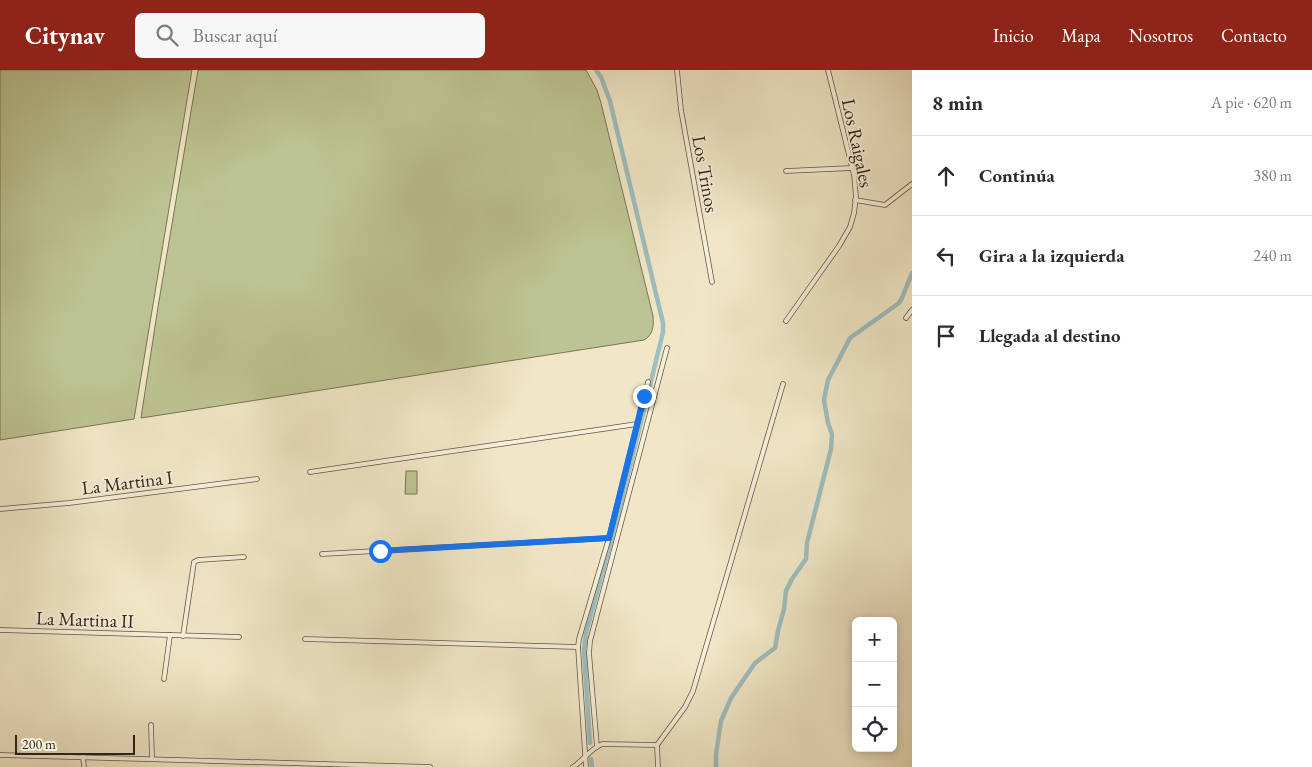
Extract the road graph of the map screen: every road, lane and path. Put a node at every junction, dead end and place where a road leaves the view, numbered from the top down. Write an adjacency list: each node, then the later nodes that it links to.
1 (677, 70): 7 (street, Los Trinos)
2 (828, 70): 3 (street, Los Raigales)
3 (852, 168): 4 (street); 6 (street, Los Raigales)
4 (786, 171)
5 (912, 184): 6 (street)
6 (856, 200): 10 (street, Los Raigales)
7 (712, 282)
8 (912, 310): 9 (street)
9 (906, 318)
10 (786, 321)
11 (667, 348): 30 (street)
12 (648, 382): 14 (street)
13 (783, 384): 29 (street)
14 (637, 424): 15 (street); 18 (street)
15 (310, 472)
16 (257, 479): 17 (street, La Martina I)
17 (0, 509)
18 (609, 538): 19 (street); 26 (street)
19 (322, 554)
20 (244, 557): 23 (street)
21 (0, 630): 22 (street, La Martina II)
22 (170, 636): 23 (street, La Martina II); 27 (street)
23 (183, 636): 24 (street, La Martina II)
24 (239, 637)
25 (305, 639): 26 (street)
26 (578, 647): 33 (street)
27 (164, 679)
28 (150, 725): 34 (street)
29 (657, 744): 30 (street); 40 (street)
30 (596, 747): 33 (street)
31 (0, 755): 32 (street)
32 (83, 757): 34 (street); 36 (street)
33 (586, 757): 38 (street); 39 (street)
34 (152, 759): 35 (street)
35 (375, 766): 37 (street)
36 (84, 767)
37 (430, 767)
38 (573, 767)
39 (586, 767)
40 (658, 767)

